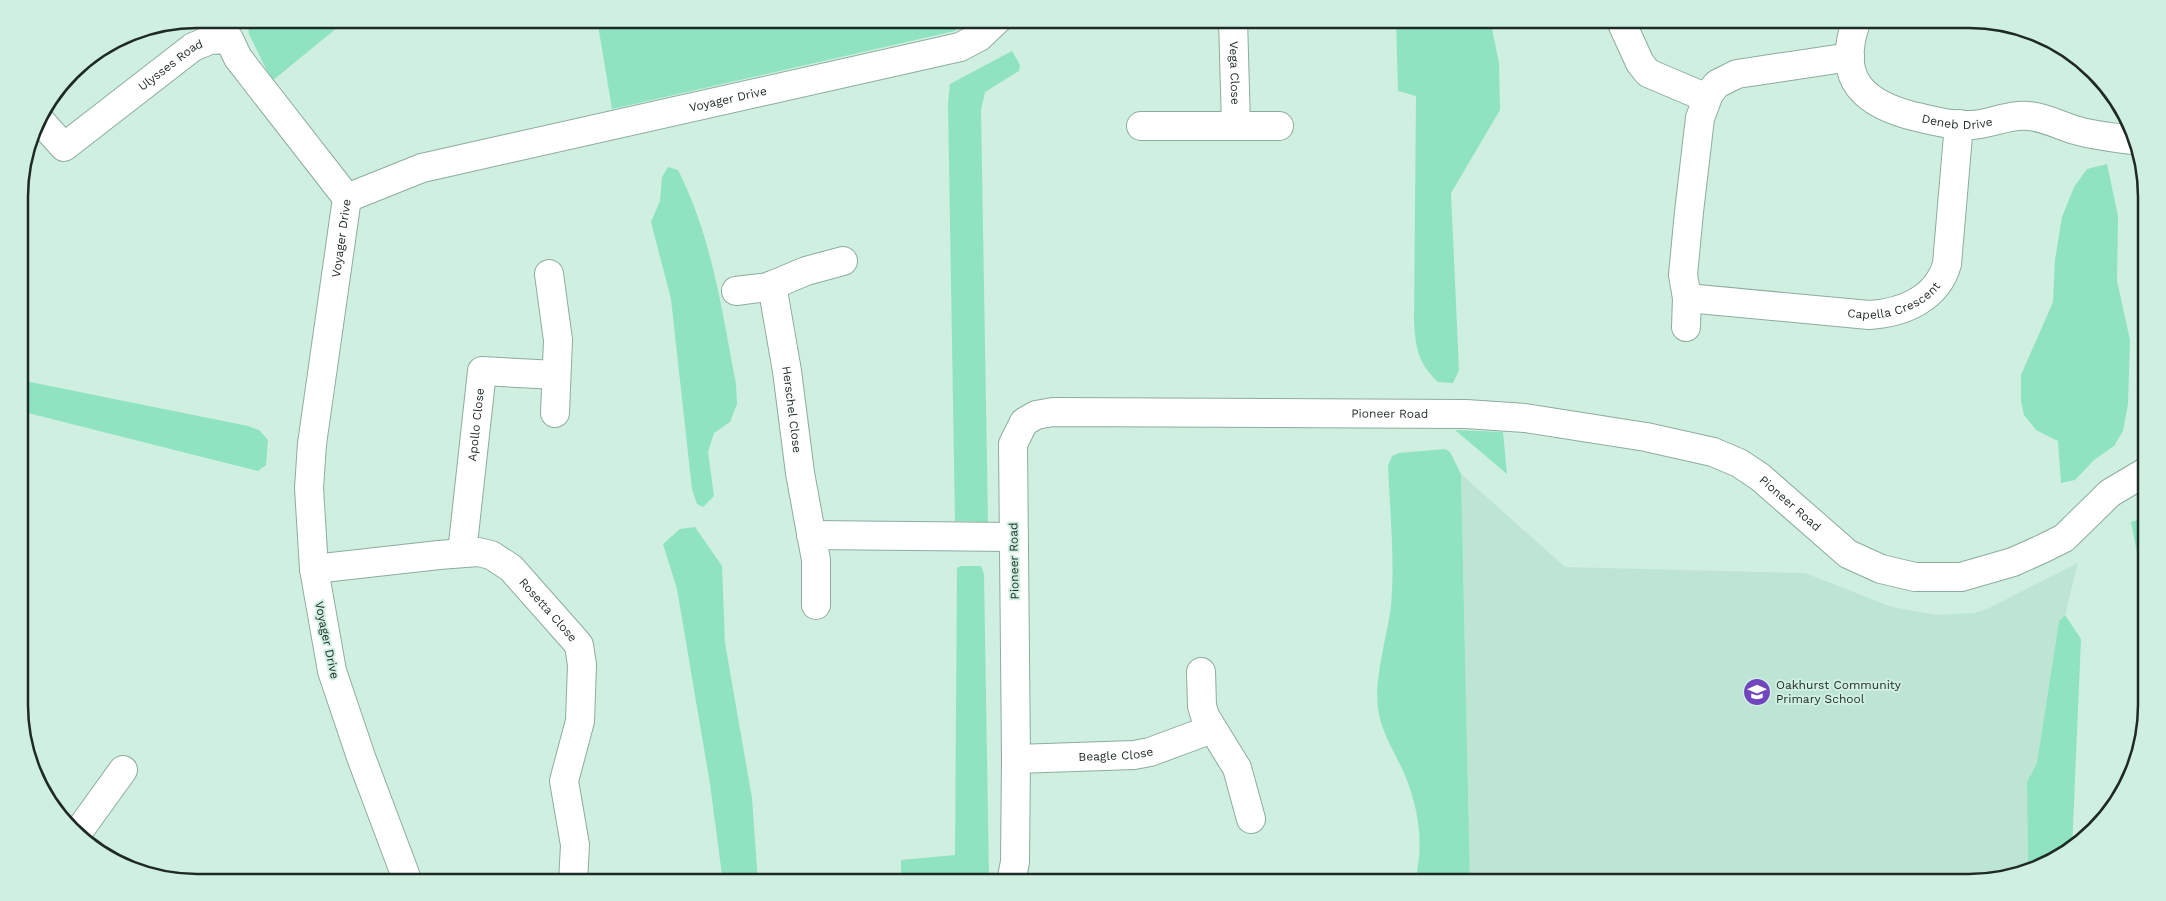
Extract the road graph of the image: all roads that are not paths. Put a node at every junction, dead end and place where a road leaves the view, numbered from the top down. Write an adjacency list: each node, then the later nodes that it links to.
1 (989, 28): 14 (street, Voyager Drive)
2 (1233, 28): 11 (street, Vega Close)
3 (1624, 28): 7 (street)
4 (1855, 28): 6 (street, Deneb Drive)
5 (227, 29): 8 (street, Ulysses Road); 14 (street, Ulysses Road)
6 (1850, 57): 7 (street); 9 (street, Deneb Drive)
7 (1707, 98): 19 (street)
8 (44, 124)
9 (1959, 124): 13 (street, Deneb Drive); 19 (street, Capella Crescent)
10 (1141, 126): 11 (street)
11 (1236, 126): 12 (street)
12 (1279, 126)
13 (2128, 139)
14 (347, 198): 27 (street, Voyager Drive)
15 (843, 261): 17 (street)
16 (549, 274): 21 (street)
17 (772, 285): 18 (street); 24 (street, Herschel Close)
18 (736, 291)
19 (1687, 298): 20 (street)
20 (1686, 327)
21 (556, 375): 22 (street); 26 (street, Apollo Close)
22 (555, 413)
23 (2138, 477): 25 (street, Pioneer Road)
24 (812, 535): 25 (street); 28 (street, Herschel Close)
25 (1013, 537): 31 (street, Pioneer Road)
26 (462, 553): 27 (street, Rosetta Close); 36 (street, Rosetta Close)
27 (314, 569): 35 (street, Voyager Drive)
28 (816, 605)
29 (1202, 672): 30 (street)
30 (1212, 729): 31 (street, Beagle Close); 33 (street)
31 (1016, 759): 37 (street, Pioneer Road)
32 (123, 770): 34 (street)
33 (1251, 819)
34 (81, 828)
35 (405, 874)
36 (573, 874)
37 (1013, 874)

